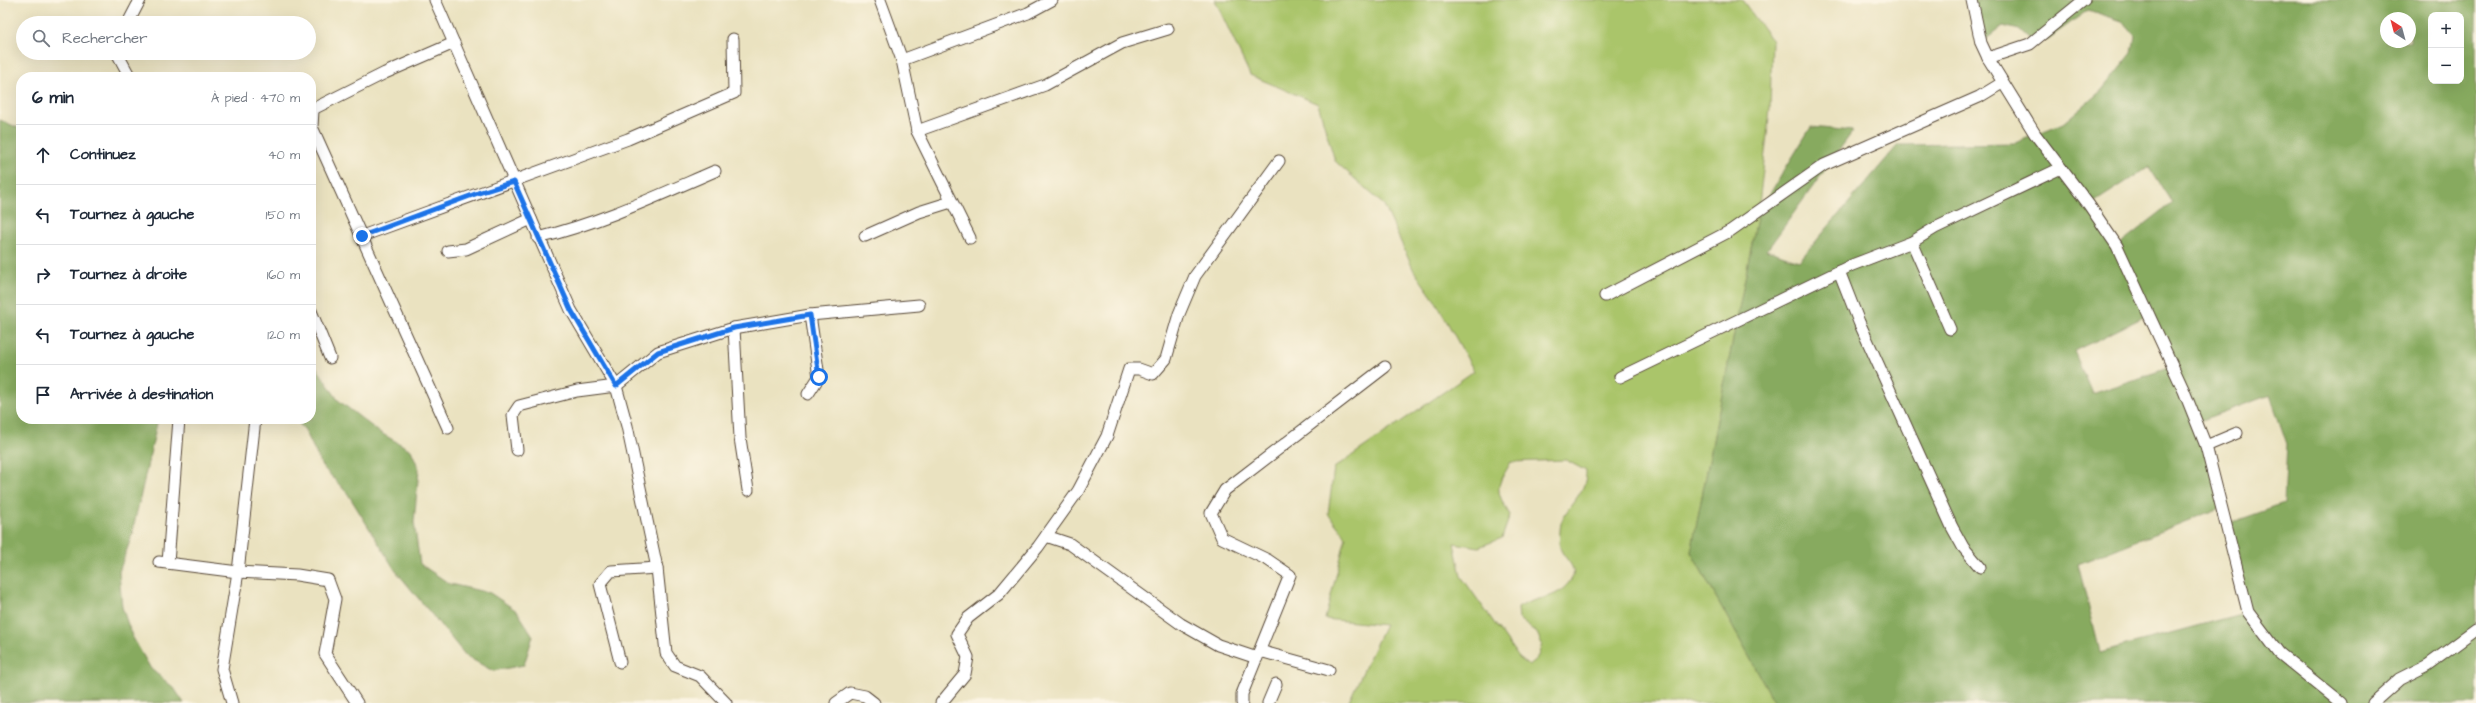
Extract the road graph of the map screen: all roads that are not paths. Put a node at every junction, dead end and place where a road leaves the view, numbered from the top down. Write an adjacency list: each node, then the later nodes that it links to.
1 (140, 0): 7 (street)
2 (435, 0): 10 (street)
3 (880, 0): 13 (street)
4 (1052, 0): 13 (street)
5 (1972, 0): 11 (street)
6 (2084, 0): 11 (street)
7 (132, 16)
8 (1168, 30): 17 (street)
9 (733, 39): 22 (street)
10 (454, 43): 16 (street); 22 (street)
11 (1988, 58): 15 (street)
12 (121, 60): 14 (street)
13 (902, 60): 17 (street)
14 (127, 72)
15 (2002, 83): 20 (street); 32 (street)
16 (316, 108)
17 (917, 131): 23 (street)
18 (316, 136): 25 (street)
19 (1279, 161): 50 (street)
20 (2061, 168): 29 (street); 47 (street)
21 (715, 171): 27 (street)
22 (514, 182): 24 (street); 25 (street)
23 (952, 202): 26 (street); 28 (street)
24 (531, 219): 27 (street); 30 (street)
25 (362, 236): 45 (street)
26 (865, 236)
27 (538, 238): 41 (street)
28 (970, 238)
29 (1912, 242): 31 (street); 37 (street)
30 (448, 251)
31 (1839, 271): 40 (street); 51 (street)
32 (1605, 296)
33 (919, 304): 34 (street)
34 (810, 315): 36 (street); 42 (street)
35 (316, 323): 38 (street)
36 (734, 328): 41 (street); 49 (street)
37 (1950, 329)
38 (330, 358)
39 (1385, 367): 55 (street)
40 (1620, 377)
41 (616, 386): 48 (street); 52 (street)
42 (808, 394)
43 (178, 424): 53 (street)
44 (254, 424): 53 (street)
45 (448, 428)
46 (2237, 433): 47 (street)
47 (2206, 446): 67 (street)
48 (517, 450)
49 (748, 490)
50 (1046, 536): 55 (street); 64 (street)
51 (1980, 567)
52 (657, 568): 56 (street); 61 (street)
53 (238, 572): 59 (street); 60 (street)
54 (2476, 630): 68 (street)
55 (1258, 655): 57 (street); 65 (street)
56 (620, 662)
57 (1330, 670)
58 (1276, 684): 66 (street)
59 (232, 703)
60 (357, 703)
61 (726, 703)
62 (836, 703): 63 (street)
63 (874, 703)
64 (941, 703)
65 (1242, 703)
66 (1268, 703)
67 (2341, 703)
68 (2373, 703)

